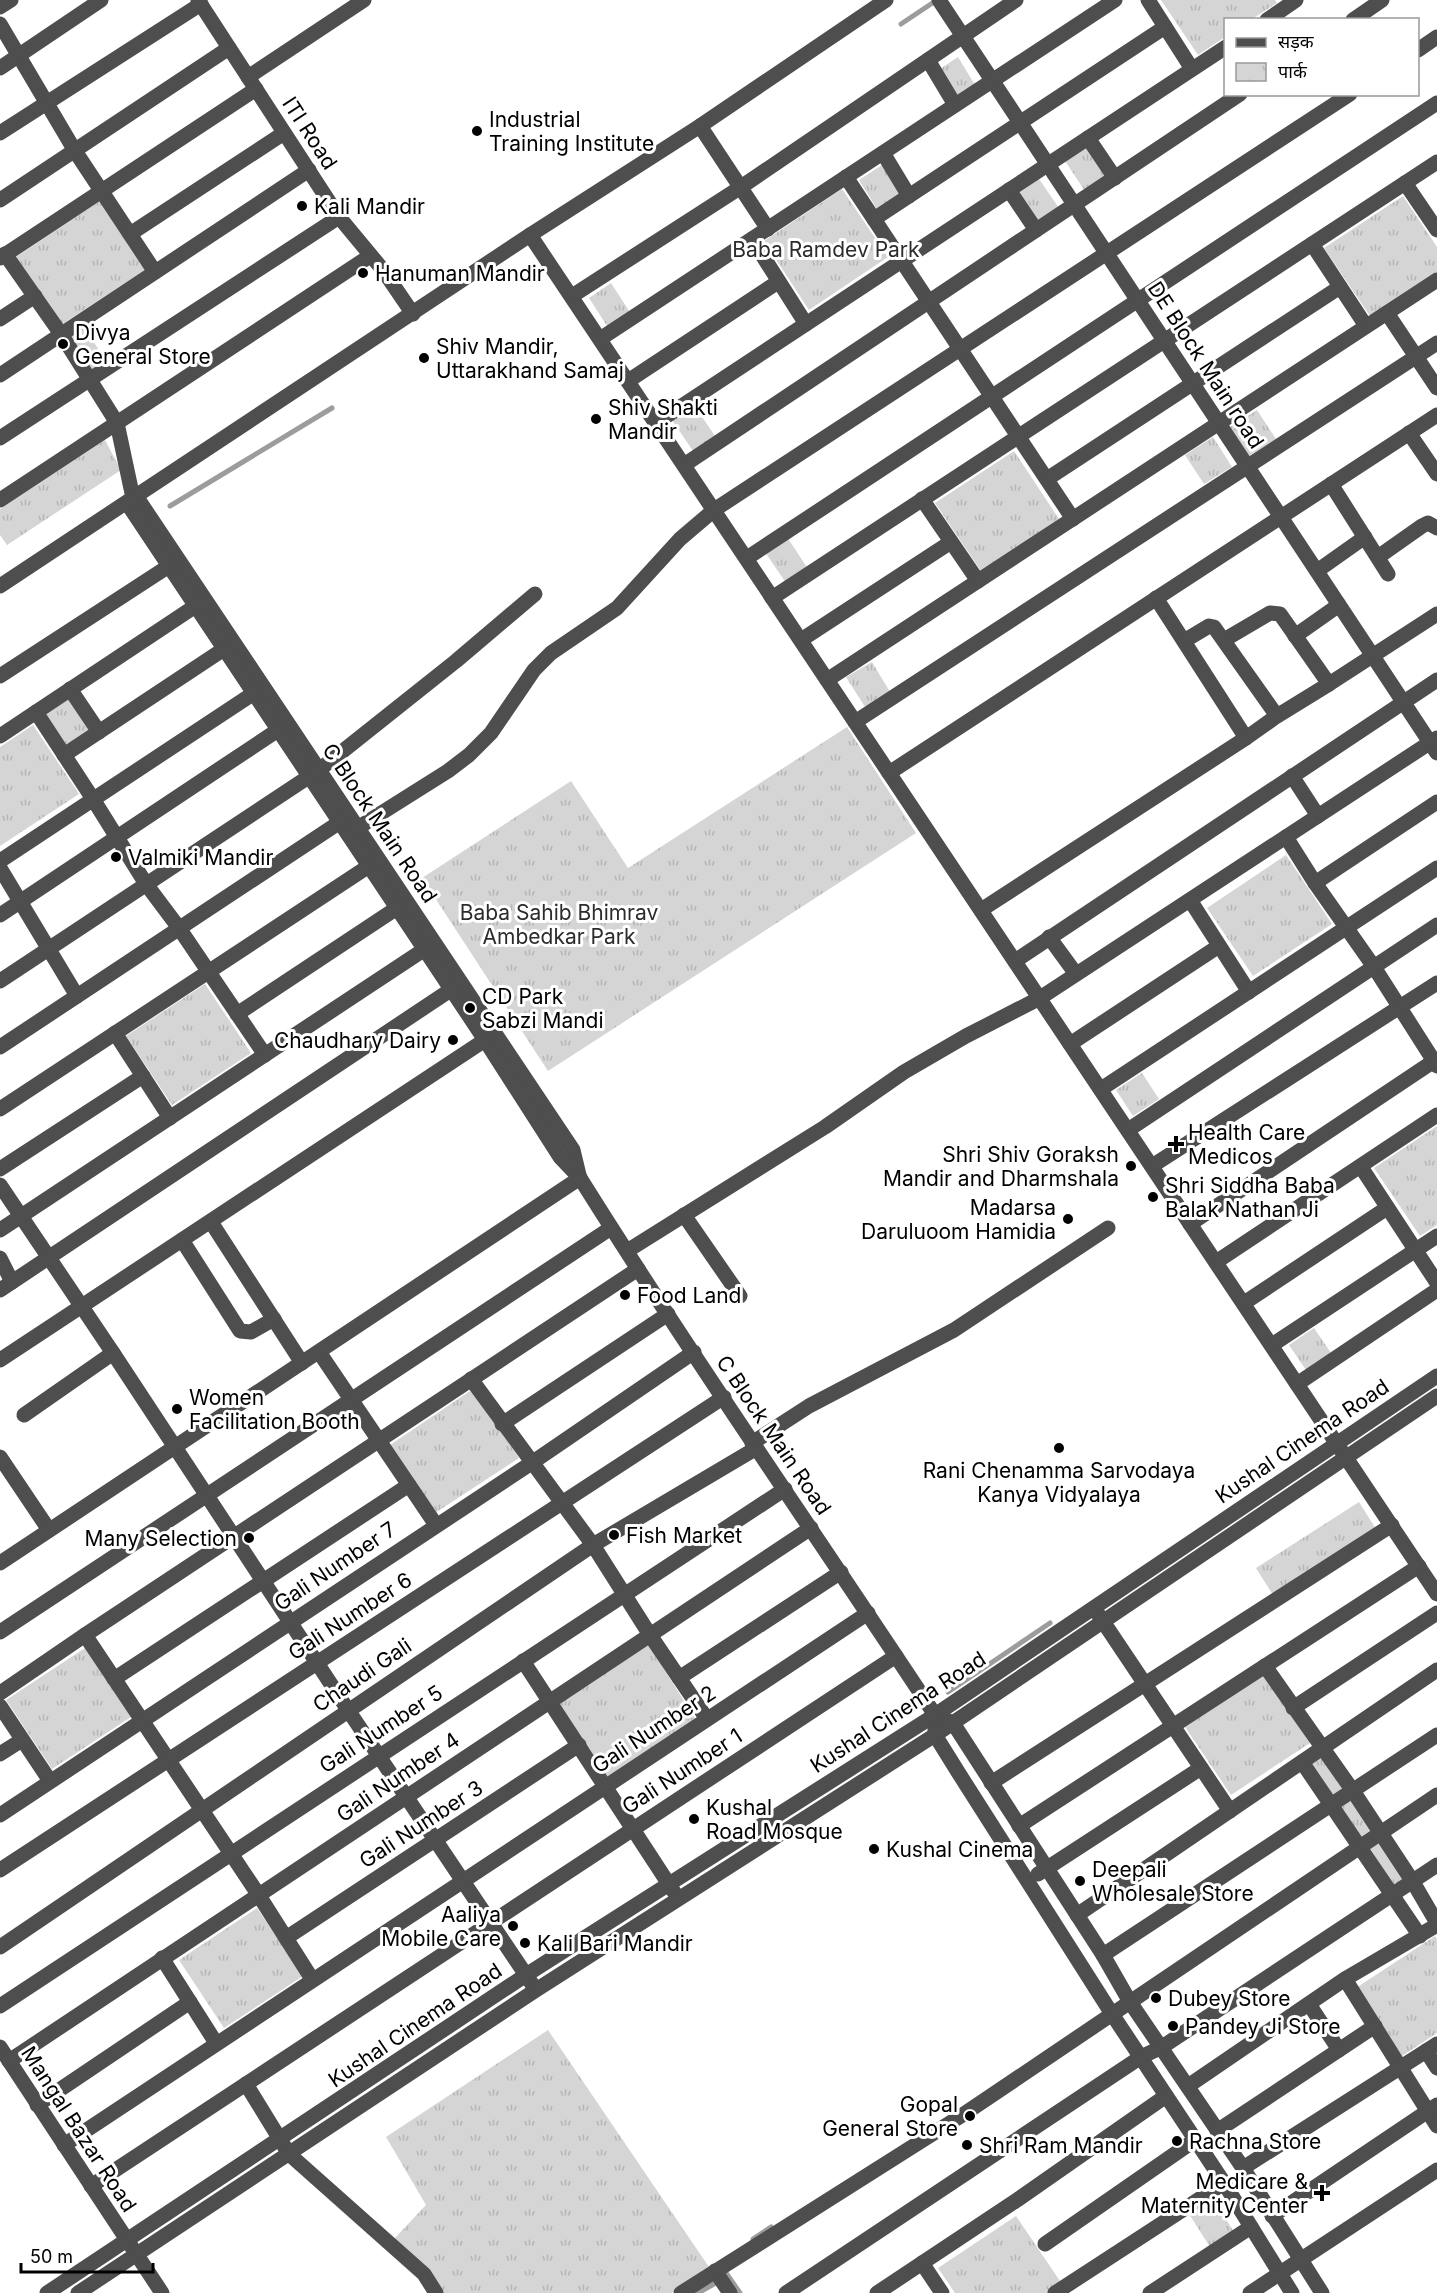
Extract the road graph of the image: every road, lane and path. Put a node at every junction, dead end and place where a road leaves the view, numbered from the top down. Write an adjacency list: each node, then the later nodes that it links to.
1 (11, 0): 12 (street)
2 (101, 0): 22 (street)
3 (364, 0): 27 (street)
4 (886, 0): 34 (street)
5 (939, 0): 17 (street, DE Block Main road)
6 (1016, 0): 17 (street)
7 (1115, 0): 26 (street)
8 (1148, 0): 16 (street)
9 (1382, 0): 14 (street)
10 (200, 2): 19 (street, ITI Road); 30 (street)
11 (1290, 2): 13 (street)
12 (0, 8)
13 (1270, 18)
14 (1356, 18)
15 (0, 24): 22 (street)
16 (1165, 27): 25 (street); 33 (street)
17 (963, 36): 23 (street); 26 (street, DE Block Main road)
18 (1437, 37): 21 (street)
19 (229, 48): 27 (street, ITI Road); 38 (street)
20 (1224, 48): 25 (street)
21 (1419, 49)
22 (18, 56): 24 (street); 30 (street)
23 (928, 60): 32 (street); 46 (street)
24 (0, 68)
25 (1192, 69): 37 (street)
26 (993, 81): 32 (street); 33 (street, DE Block Main road)
27 (252, 83): 35 (street, ITI Road); 48 (street)
28 (1237, 96): 44 (street)
29 (1347, 96): 61 (street)
30 (47, 103): 36 (street); 38 (street)
31 (1437, 103): 71 (street)
32 (955, 105): 39 (street)
33 (1020, 122): 41 (street, DE Block Main road); 49 (street)
34 (700, 126): 46 (street); 58 (street)
35 (284, 133): 42 (street, ITI Road); 57 (street)
36 (0, 134)
37 (1088, 138): 41 (street); 44 (street)
38 (75, 151): 48 (street); 50 (street)
39 (883, 153): 43 (street); 49 (street)
40 (1437, 162): 45 (street)
41 (1048, 164): 47 (street); 51 (street, DE Block Main road)
42 (309, 170): 52 (street, ITI Road); 65 (street)
43 (846, 177): 53 (street); 55 (street)
44 (1115, 178): 51 (street)
45 (1405, 183): 54 (street); 60 (street)
46 (741, 187): 55 (street); 70 (street)
47 (1009, 190): 56 (street); 64 (street)
48 (102, 191): 57 (street); 62 (street)
49 (909, 196): 53 (street)
50 (0, 200)
51 (1075, 205): 56 (street); 61 (street, DE Block Main road)
52 (339, 217): 63 (street, ITI Road); 85 (street)
53 (874, 219): 64 (street)
54 (1436, 227)
55 (768, 229): 59 (street)
56 (1036, 230): 72 (street)
57 (130, 234): 65 (street)
58 (530, 235): 70 (street); 74 (street)
59 (752, 239): 67 (street); 79 (street)
60 (1312, 244): 68 (street); 80 (street)
61 (1107, 254): 71 (street, DE Block Main road); 82 (street)
62 (3, 256): 69 (street)
63 (370, 256): 74 (street, ITI Road); 91 (street)
64 (902, 261): 72 (street); 76 (street)
65 (155, 272): 78 (street)
66 (1437, 280): 73 (street)
67 (778, 282): 76 (street); 86 (street)
68 (1340, 287): 77 (street); 87 (street)
69 (35, 296): 75 (street); 78 (street)
70 (572, 296): 79 (street)
71 (1138, 300): 80 (street, DE Block Main road); 89 (street)
72 (929, 302): 82 (street); 97 (street)
73 (1387, 313): 77 (street); 83 (street)
74 (413, 314): 102 (street)
75 (0, 319)
76 (806, 324): 92 (street)
77 (1366, 326): 93 (street)
78 (61, 334): 84 (street); 85 (street)
79 (600, 339): 86 (street)
80 (1164, 341): 87 (street, DE Block Main road); 95 (street)
81 (1437, 344): 83 (street)
82 (960, 350): 89 (street); 105 (street)
83 (1416, 357): 88 (street); 98 (street)
84 (0, 375)
85 (90, 379): 91 (street); 96 (street)
86 (628, 381): 92 (street)
87 (1193, 384): 93 (street, DE Block Main road); 100 (street)
88 (1437, 388)
89 (992, 397): 95 (street); 112 (street)
90 (1437, 415): 94 (street)
91 (117, 423): 102 (street); 104 (street)
92 (656, 423): 97 (street)
93 (1219, 423): 98 (street, DE Block Main road); 107 (street)
94 (1409, 433): 99 (street); 101 (street)
95 (1018, 437): 100 (street); 103 (street)
96 (0, 438)
97 (684, 465): 105 (street)
98 (1247, 466): 106 (street, DE Block Main road); 139 (street)
99 (1437, 474)
100 (1047, 480): 107 (street)
101 (1331, 484): 106 (street); 109 (street)
102 (132, 499): 113 (street, C Block Main Road); 116 (street); 121 (street, C Block Main Road)
103 (922, 499): 110 (street); 119 (street)
104 (0, 500)
105 (714, 510): 112 (street); 152 (street)
106 (1281, 517): 114 (street, DE Block Main road); 120 (street)
107 (1073, 519): 117 (street)
108 (1437, 528): 111 (street)
109 (1365, 537): 111 (street); 114 (street)
110 (951, 542): 117 (street); 125 (street)
111 (1378, 557): 115 (street)
112 (747, 558): 119 (street)
113 (169, 566): 121 (street, C Block Main Road); 130 (street)
114 (1317, 571): 122 (street, DE Block Main road)
115 (1388, 574)
116 (3, 578)
117 (978, 581): 131 (street)
118 (535, 594): 146 (street)
119 (772, 598): 125 (street)
120 (1156, 598): 127 (street); 147 (street)
121 (200, 603): 128 (street, C Block Main Road); 134 (street); 146 (street, C Block Main Road)
122 (1339, 604): 124 (street); 129 (street, DE Block Main road)
123 (1437, 614): 129 (street)
124 (1295, 636): 126 (street); 133 (street)
125 (801, 640): 131 (street)
126 (1224, 640): 127 (street); 138 (street)
127 (1184, 641): 143 (street)
128 (224, 649): 135 (street, C Block Main Road); 141 (street)
129 (1372, 656): 133 (street); 136 (street, DE Block Main road)
130 (0, 676)
131 (827, 680): 139 (street)
132 (1437, 680): 136 (street)
133 (1329, 684): 138 (street)
134 (70, 689): 137 (street); 141 (street)
135 (254, 693): 140 (street, C Block Main Road); 149 (street)
136 (1403, 702): 144 (street, DE Block Main road); 148 (street)
137 (36, 712): 142 (street); 145 (street)
138 (1277, 716): 143 (street)
139 (855, 722): 147 (street)
140 (278, 730): 146 (street, C Block Main Road); 153 (street)
141 (99, 732): 145 (street)
142 (0, 736)
143 (1246, 738): 164 (street)
144 (1435, 744): 151 (street)
145 (64, 755): 149 (street)
146 (314, 773): 152 (street, C Block Main Road); 160 (street)
147 (889, 773): 164 (street)
148 (1292, 776): 151 (street); 169 (street)
149 (93, 799): 153 (street); 155 (street)
150 (1437, 802): 159 (street)
151 (1318, 816): 154 (street)
152 (348, 828): 156 (street, C Block Main Road); 168 (street); 200 (street, C Block Main Road)
153 (117, 837): 160 (street); 162 (street)
154 (1286, 837): 159 (street); 161 (street)
155 (0, 861)
156 (369, 866): 163 (street, C Block Main Road); 175 (street)
157 (0, 867): 162 (street)
158 (1437, 868): 167 (street)
159 (1315, 883): 167 (street)
160 (146, 884): 168 (street); 171 (street)
161 (1190, 900): 170 (street); 176 (street)
162 (20, 902): 165 (street); 171 (street)
163 (397, 909): 172 (street, C Block Main Road); 184 (street)
164 (981, 910): 173 (street)
165 (0, 915)
166 (1437, 924): 174 (street)
167 (1347, 926): 174 (street); 180 (street)
168 (179, 928): 175 (street); 181 (street)
169 (1049, 937): 173 (street); 176 (street)
170 (1220, 946): 180 (street); 187 (street)
171 (48, 949): 177 (street); 181 (street)
172 (425, 949): 179 (street, C Block Main Road); 189 (street)
173 (1015, 961): 182 (street)
174 (1374, 967): 183 (street); 196 (street)
175 (208, 972): 184 (street); 185 (street)
176 (1076, 974): 182 (street)
177 (0, 981)
178 (1437, 983): 183 (street)
179 (452, 989): 186 (street, C Block Main Road); 214 (street)
180 (1250, 992): 192 (street)
181 (76, 996): 188 (street)
182 (1040, 998): 187 (street); 203 (street)
183 (1400, 1007): 190 (street); 197 (street)
184 (237, 1014): 189 (street)
185 (115, 1033): 191 (street); 193 (street)
186 (486, 1040): 200 (street, C Block Main Road); 205 (street)
187 (1070, 1044): 192 (street)
188 (0, 1047)
189 (265, 1055): 195 (street)
190 (1436, 1062): 206 (street)
191 (142, 1076): 195 (street); 199 (street)
192 (1101, 1089): 196 (street)
193 (0, 1109)
194 (1437, 1115): 198 (street)
195 (170, 1118): 204 (street)
196 (1128, 1130): 197 (street)
197 (1152, 1166): 206 (street)
198 (1361, 1167): 202 (street); 216 (street)
199 (0, 1169)
200 (580, 1178): 207 (street, C Block Main Road); 227 (street)
201 (0, 1185): 204 (street)
202 (1388, 1208): 213 (street); 222 (street)
203 (684, 1215): 212 (street); 221 (street)
204 (21, 1216): 209 (street); 214 (street)
205 (211, 1221): 211 (street); 225 (street)
206 (1190, 1224): 216 (street)
207 (611, 1228): 212 (street, C Block Main Road); 237 (street)
208 (1108, 1228): 242 (street, Chaudi Gali)
209 (0, 1230)
210 (1437, 1236): 213 (street)
211 (182, 1240): 223 (street); 225 (street)
212 (627, 1251): 217 (street, C Block Main Road)
213 (1415, 1251): 218 (street); 226 (street)
214 (48, 1257): 219 (street); 223 (street)
215 (0, 1258): 219 (street)
216 (1216, 1262): 222 (street)
217 (638, 1269): 224 (street, C Block Main Road); 233 (street)
218 (1437, 1283)
219 (6, 1286)
220 (1437, 1290): 234 (street)
221 (740, 1296)
222 (1244, 1303): 226 (street)
223 (81, 1307): 229 (street); 230 (street)
224 (668, 1314): 228 (street, C Block Main Road); 239 (street)
225 (274, 1319): 231 (street)
226 (1272, 1345): 234 (street)
227 (319, 1352): 231 (street); 237 (street)
228 (694, 1352): 236 (street, C Block Main Road); 246 (street, Gali Number 7)
229 (113, 1353): 238 (street); 243 (street)
230 (0, 1360)
231 (302, 1363): 243 (street)
232 (1437, 1376): 241 (street, Kushal Cinema Road)
233 (471, 1379): 239 (street); 240 (street)
234 (1297, 1384): 241 (street)
235 (1437, 1396): 244 (street, Kushal Cinema Road)
236 (724, 1397): 242 (street, C Block Main Road); 250 (street, Gali Number 6)
237 (352, 1400): 240 (street); 249 (street)
238 (24, 1415)
239 (502, 1424): 246 (street)
240 (379, 1441): 247 (street); 257 (street)
241 (1336, 1442): 244 (street); 251 (street, Kushal Cinema Road)
242 (754, 1446): 248 (street, C Block Main Road); 258 (street, Chaudi Gali)
243 (175, 1447): 249 (street); 256 (street)
244 (1345, 1456): 253 (street); 255 (street, Kushal Cinema Road)
245 (0, 1457): 256 (street)
246 (532, 1462): 250 (street); 252 (street, Gali Number 7)
247 (409, 1485): 252 (street); 262 (street)
248 (785, 1489): 254 (street, C Block Main Road); 263 (street, Gali Number 5)
249 (207, 1497): 257 (street); 270 (street)
250 (562, 1502): 258 (street); 275 (street, Gali Number 6)
251 (1231, 1514): 255 (street); 265 (street, Kushal Cinema Road)
252 (436, 1525): 268 (street, Gali Number 7)
253 (1392, 1526): 260 (street); 280 (street)
254 (811, 1528): 261 (street, C Block Main Road); 272 (street, Gali Number 4)
255 (1240, 1528): 269 (street, Kushal Cinema Road)
256 (49, 1530): 259 (street)
257 (234, 1536): 262 (street); 271 (street)
258 (593, 1545): 263 (street); 285 (street, Chaudi Gali)
259 (0, 1563)
260 (1419, 1566): 264 (street); 276 (street)
261 (840, 1572): 266 (street, C Block Main Road); 278 (street)
262 (264, 1581): 268 (street); 279 (street)
263 (624, 1594): 272 (street); 274 (street, Gali Number 5)
264 (1437, 1594)
265 (1094, 1607): 269 (street); 286 (street, Kushal Cinema Road)
266 (868, 1613): 273 (street, C Block Main Road); 287 (street, Gali Number 2)
267 (1437, 1613): 284 (street)
268 (291, 1621): 275 (street); 288 (street, Gali Number 7)
269 (1103, 1621): 280 (street); 289 (street, Kushal Cinema Road)
270 (0, 1632)
271 (85, 1635): 279 (street); 281 (street)
272 (650, 1635): 278 (street); 282 (street, Gali Number 4)
273 (896, 1656): 286 (street, C Block Main Road); 312 (street, Gali Number 1)
274 (523, 1661): 282 (street); 297 (street, Gali Number 5)
275 (318, 1662): 285 (street); 298 (street, Gali Number 6)
276 (1265, 1666): 284 (street); 290 (street)
277 (1437, 1670): 295 (street)
278 (680, 1678): 287 (street)
279 (114, 1679): 288 (street)
280 (1146, 1683): 290 (street); 302 (street)
281 (0, 1693)
282 (550, 1701): 294 (street); 305 (street, Gali Number 4)
283 (0, 1706): 293 (street)
284 (1293, 1708): 295 (street)
285 (348, 1710): 297 (street); 308 (street, Chaudi Gali)
286 (935, 1715): 289 (street); 291 (street); 316 (street, Kushal Cinema Road)
287 (707, 1719): 303 (street, Gali Number 2)
288 (141, 1720): 298 (street); 301 (street, Gali Number 7)
289 (953, 1723): 291 (street, Kushal Cinema Road); 302 (street)
290 (1173, 1726): 300 (street); 311 (street)
291 (935, 1735): 318 (street, Kushal Cinema Road); 323 (street)
292 (1437, 1735): 304 (street)
293 (22, 1740): 296 (street); 301 (street)
294 (579, 1745): 303 (street); 314 (street, Gali Number 3)
295 (1323, 1748): 299 (street); 304 (street)
296 (0, 1754)
297 (380, 1755): 305 (street); 317 (street, Gali Number 5)
298 (169, 1760): 308 (street); 321 (street, Gali Number 6)
299 (1302, 1762): 307 (street); 309 (street)
300 (1201, 1768): 309 (street); 320 (street)
301 (50, 1781): 310 (street, Gali Number 7)
302 (991, 1783): 311 (street)
303 (606, 1786): 312 (street); 322 (street, Gali Number 2)
304 (1353, 1791): 307 (street); 313 (street)
305 (407, 1796): 314 (street); 326 (street, Gali Number 4)
306 (1437, 1796): 313 (street)
307 (1331, 1805): 315 (street); 335 (street)
308 (201, 1810): 317 (street); 334 (street, Chaudi Gali)
309 (1230, 1810): 329 (street)
310 (0, 1815)
311 (1018, 1826): 320 (street)
312 (633, 1828): 325 (street); 330 (street, Gali Number 1)
313 (1381, 1833): 315 (street); 324 (street)
314 (436, 1839): 322 (street); 333 (street, Gali Number 3)
315 (1360, 1847): 327 (street); 342 (street)
316 (722, 1851): 318 (street); 325 (street, Kushal Cinema Road)
317 (231, 1853): 326 (street); 344 (street, Gali Number 5)
318 (731, 1865): 328 (street, Kushal Cinema Road)
319 (1437, 1865): 324 (street)
320 (1047, 1869): 323 (street); 329 (street)
321 (0, 1870)
322 (463, 1880): 330 (street); 338 (street, Gali Number 2)
323 (1027, 1881): 345 (street)
324 (1413, 1882): 327 (street); 331 (street)
325 (669, 1884): 328 (street); 337 (street, Kushal Cinema Road)
326 (258, 1894): 333 (street); 336 (street, Gali Number 4)
327 (1393, 1895): 332 (street); 349 (street)
328 (678, 1899): 340 (street, Kushal Cinema Road)
329 (1077, 1915): 335 (street)
330 (491, 1922): 337 (street); 356 (street, Gali Number 1)
331 (1437, 1924): 332 (street)
332 (1420, 1936): 339 (street)
333 (286, 1938): 338 (street)
334 (0, 1947)
335 (1103, 1955): 342 (street)
336 (162, 1958): 341 (street); 353 (street, Gali Number 4)
337 (526, 1976): 340 (street); 363 (street, Kushal Cinema Road)
338 (312, 1979): 347 (street, Gali Number 2)
339 (1345, 1979): 343 (street); 346 (street)
340 (536, 1990): 366 (street, Kushal Cinema Road)
341 (190, 2002): 347 (street); 359 (street)
342 (1130, 2002): 345 (street); 349 (street)
343 (1309, 2004): 351 (street); 357 (street)
344 (0, 2006)
345 (1112, 2014): 352 (street); 378 (street)
346 (1375, 2026): 351 (street); 354 (street)
347 (216, 2043): 365 (street, Gali Number 2)
348 (0, 2048): 353 (street, Mangal Bazar Road)
349 (1162, 2048): 352 (street); 357 (street)
350 (1432, 2048): 354 (street); 355 (street)
351 (1339, 2050): 362 (street)
352 (1141, 2057): 358 (street); 386 (street)
353 (9, 2061): 359 (street, Mangal Bazar Road)
354 (1401, 2067): 360 (street); 367 (street)
355 (1437, 2068)
356 (246, 2084): 363 (street); 370 (street, Gali Number 1)
357 (1188, 2086): 362 (street)
358 (1166, 2096): 364 (street); 377 (street)
359 (38, 2105): 365 (street, Mangal Bazar Road)
360 (1432, 2108): 361 (street); 371 (street)
361 (1437, 2126)
362 (1217, 2131): 367 (street)
363 (280, 2139): 366 (street); 373 (street, Kushal Cinema Road)
364 (1194, 2140): 369 (street); 374 (street)
365 (64, 2145): 370 (street, Mangal Bazar Road)
366 (289, 2154): 375 (street, Kushal Cinema Road); 383 (street)
367 (1243, 2168): 371 (street)
368 (1437, 2170): 376 (street)
369 (1224, 2183): 372 (street); 389 (street)
370 (91, 2186): 373 (street, Mangal Bazar Road)
371 (1272, 2216): 376 (street)
372 (1251, 2227): 379 (street); 390 (street)
373 (127, 2240): 375 (street, Mangal Bazar Road); 380 (street, Kushal Cinema Road)
374 (1045, 2244)
375 (137, 2255): 381 (street, Kushal Cinema Road); 382 (street, Mangal Bazar Road)
376 (1301, 2260): 379 (street); 393 (street)
377 (922, 2263): 387 (street); 388 (street)
378 (715, 2271): 384 (street); 385 (street)
379 (1279, 2274): 391 (street); 392 (street)
380 (47, 2293)
381 (78, 2293)
382 (162, 2293)
383 (436, 2293)
384 (681, 2293)
385 (730, 2293)
386 (786, 2293)
387 (877, 2293)
388 (942, 2293)
389 (1055, 2293)
390 (1150, 2293)
391 (1250, 2293)
392 (1292, 2293)
393 (1322, 2293)

